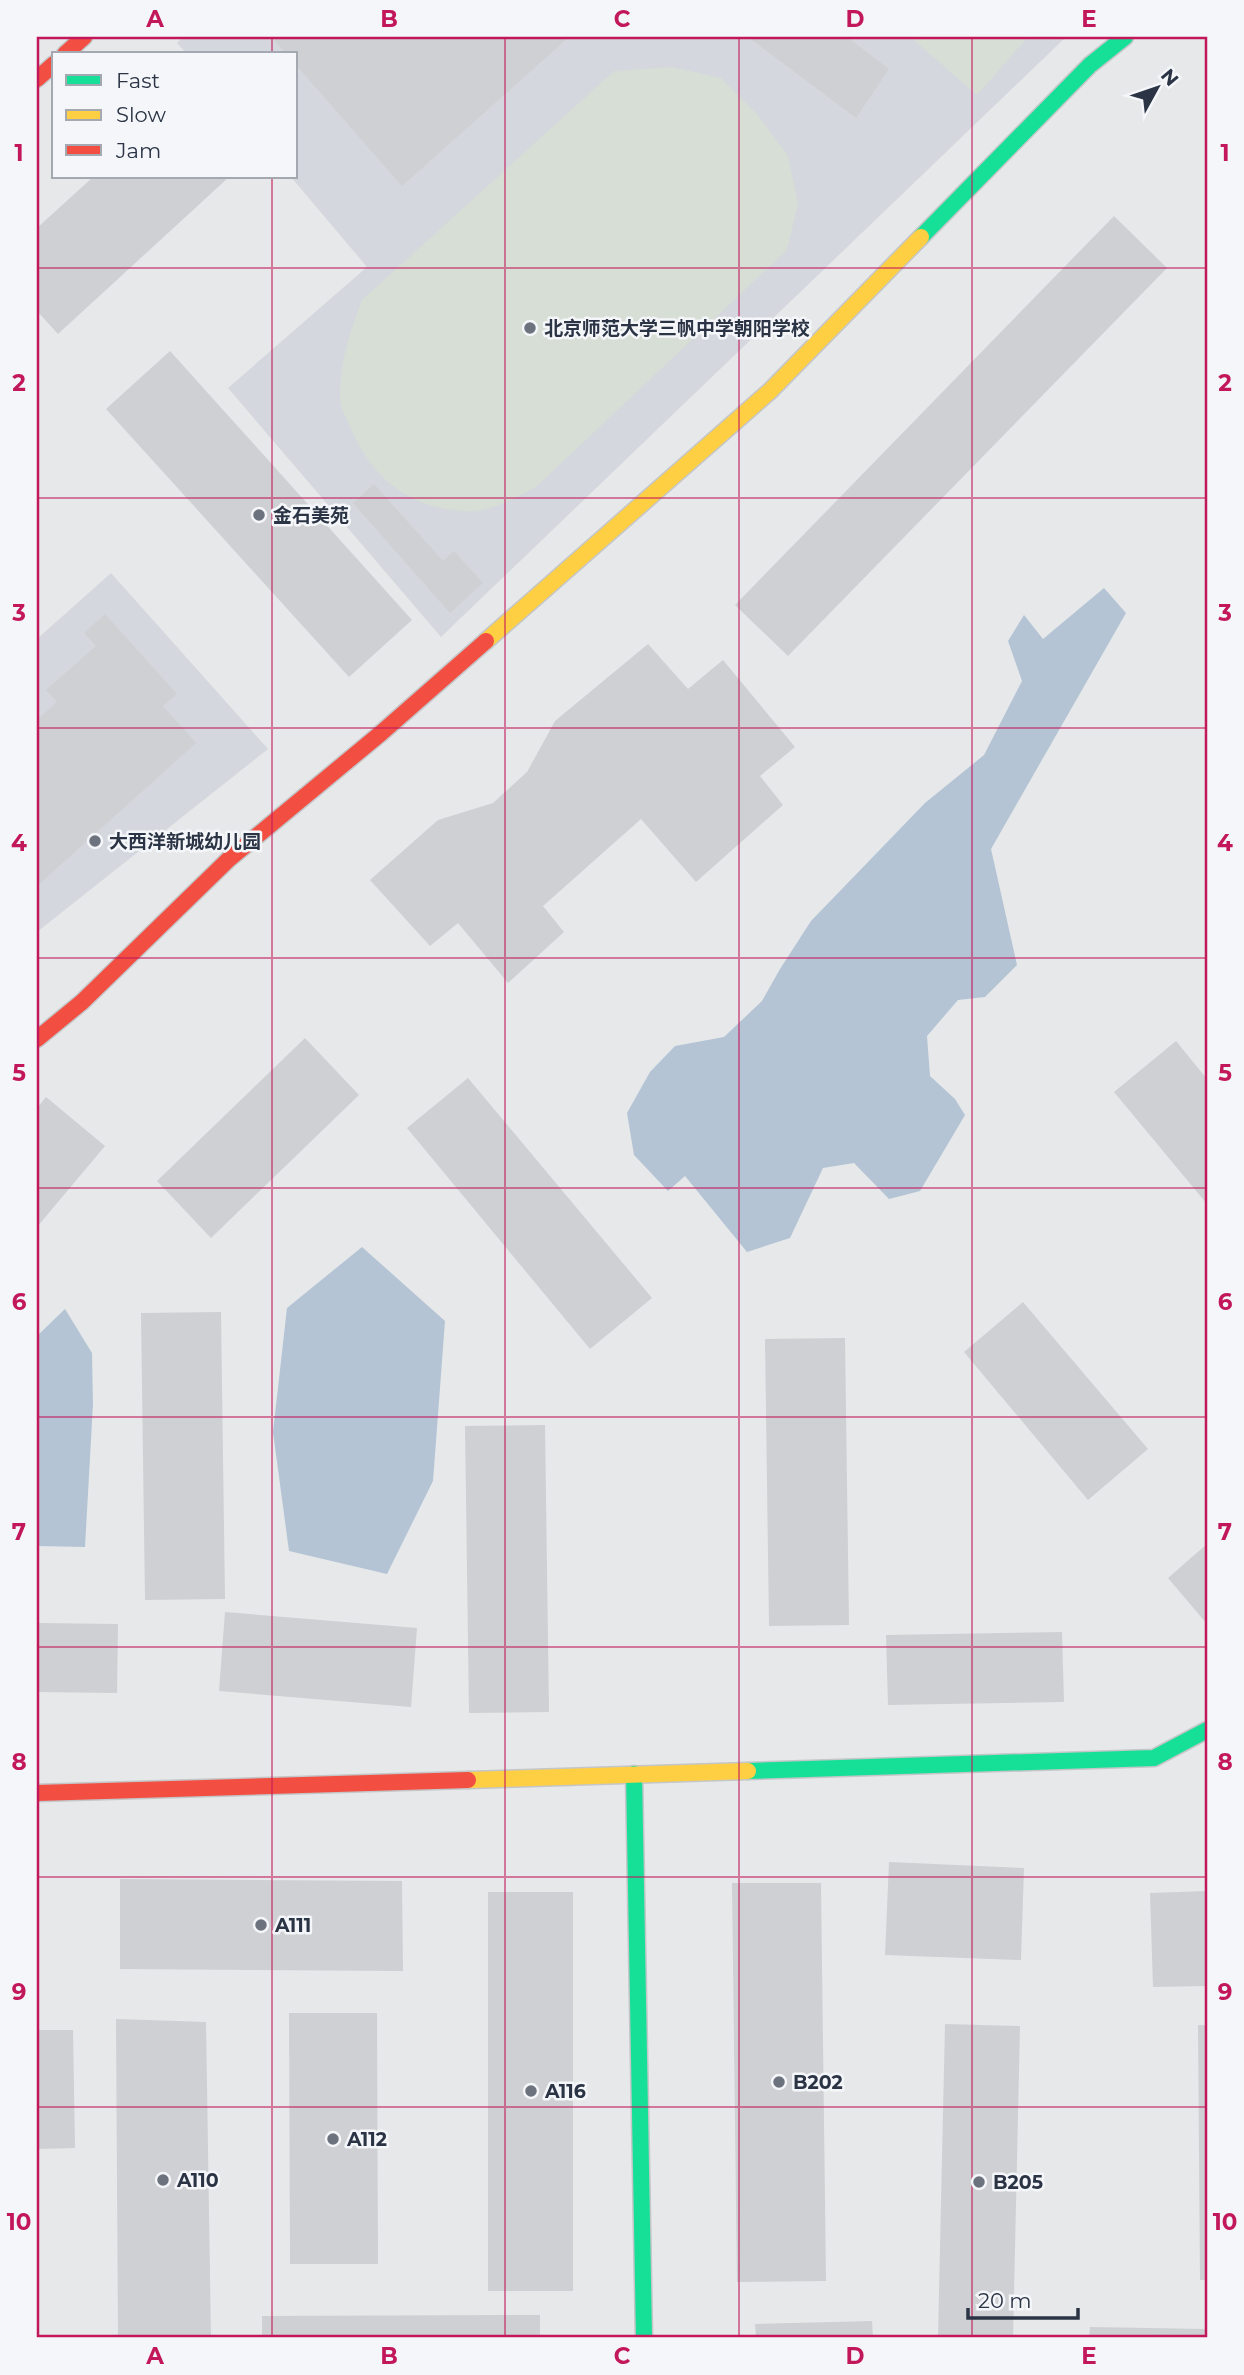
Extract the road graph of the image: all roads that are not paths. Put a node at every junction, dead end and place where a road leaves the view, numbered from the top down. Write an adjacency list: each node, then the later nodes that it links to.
1 (85, 37): 3 (street)
2 (1125, 37): 6 (street)
3 (67, 52)
4 (52, 66): 5 (street)
5 (37, 79)
6 (37, 1039)
7 (1207, 1730): 8 (street)
8 (634, 1774): 9 (street); 10 (street)
9 (37, 1793)
10 (644, 2338)

